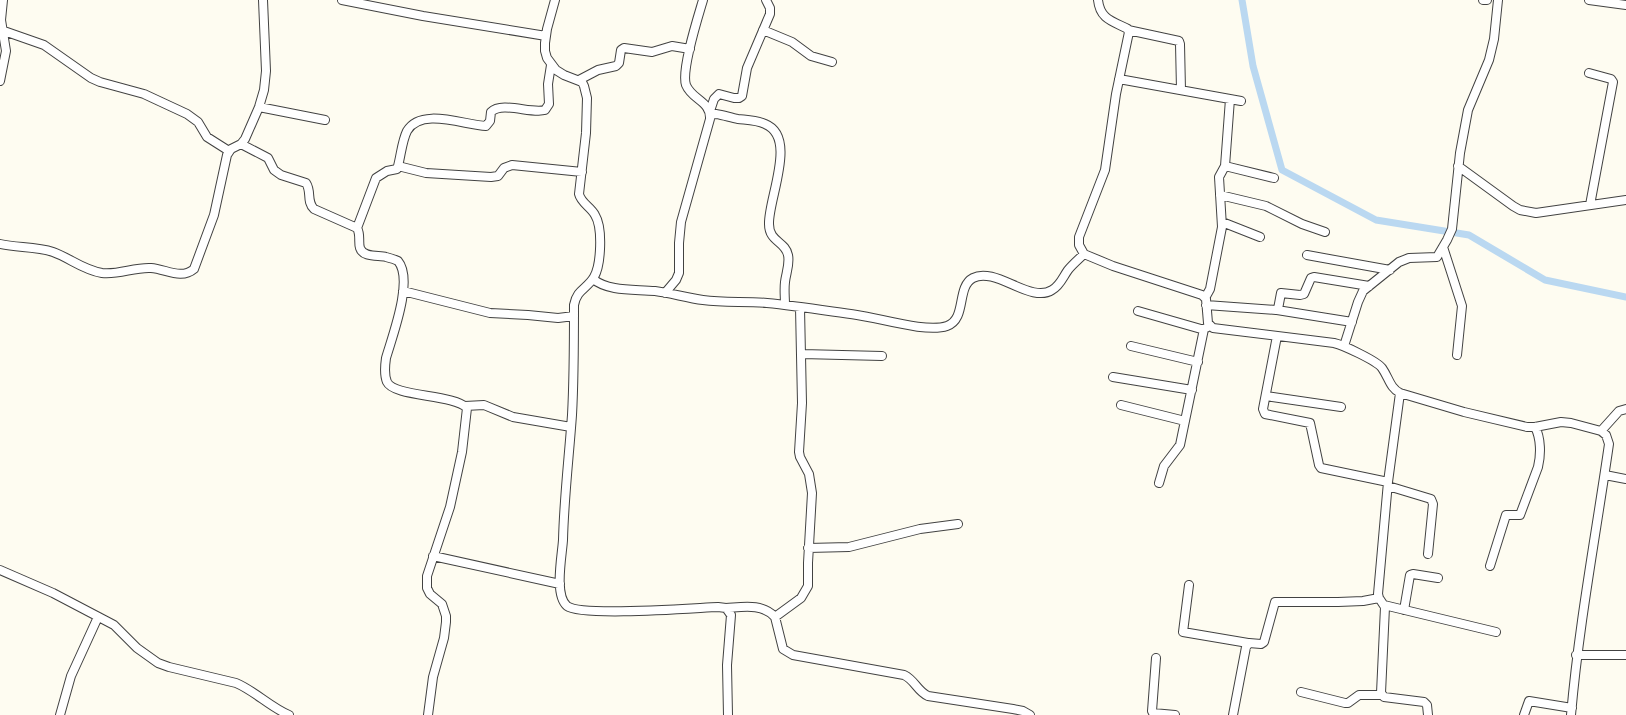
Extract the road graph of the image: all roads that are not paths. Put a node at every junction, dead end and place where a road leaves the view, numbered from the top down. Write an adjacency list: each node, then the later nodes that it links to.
1 (3, 0): 13 (street)
2 (264, 0): 25 (street)
3 (342, 0): 14 (street)
4 (555, 0): 14 (street)
5 (703, 0): 15 (street)
6 (766, 0): 11 (street)
7 (1098, 0): 12 (street)
8 (1498, 0): 32 (street)
9 (1589, 0): 10 (street)
10 (1624, 3)
11 (763, 30): 16 (street); 26 (street)
12 (1128, 30): 19 (street); 22 (street)
13 (4, 31): 20 (street); 29 (street)
14 (546, 36): 17 (street)
15 (690, 49): 21 (street); 26 (street)
16 (832, 62)
17 (552, 65): 21 (street); 30 (street)
18 (1589, 73): 37 (street)
19 (1119, 79): 22 (street); 44 (street)
20 (0, 80)
21 (579, 80): 33 (street)
22 (1181, 90): 23 (street)
23 (1230, 99): 24 (street); 31 (street)
24 (1241, 101)
25 (259, 107): 27 (street); 28 (street)
26 (710, 113): 50 (street); 52 (street)
27 (325, 120)
28 (241, 144): 29 (street); 39 (street)
29 (229, 151): 43 (street)
30 (398, 166): 33 (street); 39 (street)
31 (1225, 166): 34 (street); 35 (street)
32 (1458, 166): 37 (street); 42 (street)
33 (582, 172): 47 (street)
34 (1274, 178)
35 (1220, 194): 38 (street); 40 (street)
36 (1626, 200): 37 (street)
37 (1590, 205)
38 (1222, 222): 41 (street); 51 (street)
39 (357, 228): 49 (street)
40 (1325, 232)
41 (1260, 236)
42 (1445, 243): 46 (street); 63 (street)
43 (0, 244)
44 (1084, 254): 51 (street); 53 (street)
45 (1307, 255): 46 (street)
46 (1390, 270): 48 (street)
47 (593, 279): 50 (street); 56 (street)
48 (1370, 286): 54 (street); 57 (street)
49 (403, 291): 56 (street); 71 (street)
50 (666, 293): 52 (street)
51 (1206, 302): 54 (street); 58 (street)
52 (784, 305): 53 (street)
53 (800, 308): 62 (street)
54 (1277, 310): 57 (street)
55 (1138, 311): 58 (street)
56 (574, 316): 75 (street)
57 (1352, 322): 61 (street)
58 (1207, 327): 59 (street); 65 (street)
59 (1277, 336): 61 (street); 69 (street)
60 (1131, 346): 65 (street)
61 (1344, 346): 68 (street)
62 (802, 354): 64 (street); 83 (street)
63 (1457, 355)
64 (882, 356)
65 (1198, 362): 67 (street)
66 (1112, 376): 67 (street)
67 (1192, 390): 74 (street)
68 (1400, 393): 76 (street); 81 (street)
69 (1266, 396): 72 (street); 81 (street)
70 (1122, 405): 74 (street)
71 (465, 406): 75 (street); 85 (street)
72 (1341, 407)
73 (1626, 409): 77 (street)
74 (1185, 421): 80 (street)
75 (571, 427): 89 (street)
76 (1536, 427): 77 (street); 86 (street)
77 (1601, 431): 78 (street)
78 (1605, 475): 79 (street); 99 (street)
79 (1626, 478)
80 (1159, 483)
81 (1388, 484): 84 (street); 91 (street)
82 (958, 524): 83 (street)
83 (808, 548): 96 (street)
84 (1428, 554)
85 (433, 556): 89 (street); 107 (street)
86 (1490, 566)
87 (0, 570): 95 (street)
88 (1438, 578): 94 (street)
89 (560, 584): 93 (street)
90 (1189, 585): 98 (street)
91 (1379, 598): 92 (street); 98 (street)
92 (1384, 605): 94 (street); 103 (street)
93 (726, 608): 96 (street); 108 (street)
94 (1404, 610): 97 (street)
95 (98, 617): 105 (street); 106 (street)
96 (774, 617): 109 (street)
97 (1496, 632)
98 (1248, 643): 111 (street)
99 (1576, 655): 100 (street); 104 (street)
100 (1626, 655)
101 (1156, 658): 110 (street)
102 (1300, 692): 103 (street)
103 (1382, 695): 112 (street)
104 (1571, 712): 113 (street)
105 (60, 715)
106 (289, 715)
107 (428, 715)
108 (728, 715)
109 (1030, 715)
110 (1174, 715)
111 (1233, 715)
112 (1428, 715)
113 (1524, 715)

